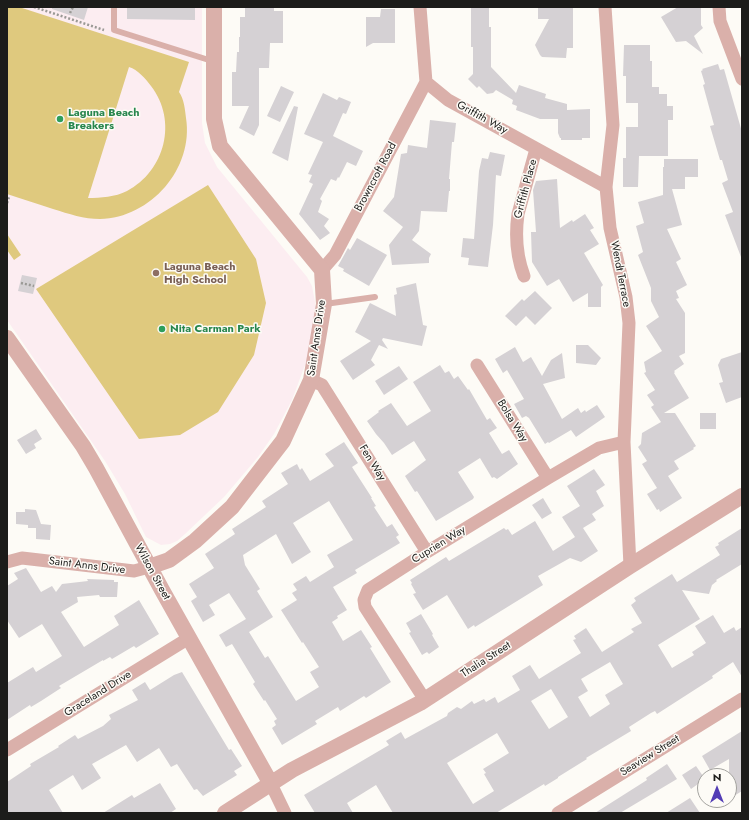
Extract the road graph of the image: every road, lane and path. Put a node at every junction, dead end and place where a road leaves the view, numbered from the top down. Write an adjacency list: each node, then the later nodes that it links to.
1 (34, 7): 9 (path)
2 (73, 7): 8 (path)
3 (114, 7): 9 (lane)
4 (214, 7): 10 (street)
5 (420, 7): 12 (street)
6 (605, 7): 14 (street, Wendt Terrace)
7 (719, 7): 11 (street)
8 (70, 13)
9 (114, 30): 10 (lane)
10 (214, 61): 17 (street)
11 (742, 79)
12 (426, 82): 13 (street, Griffith Way); 17 (street, Browncroft Road)
13 (536, 149): 14 (street, Griffith Way); 18 (street, Griffith Place)
14 (606, 187): 26 (street, Wendt Terrace)
15 (9, 197): 16 (path)
16 (7, 203)
17 (322, 270): 22 (street, Saint Anns Drive)
18 (524, 276)
19 (21, 283): 20 (path)
20 (34, 286)
21 (375, 297): 22 (lane)
22 (324, 304): 25 (street, Saint Anns Drive)
23 (7, 338): 32 (street, Wilson Street)
24 (477, 365): 27 (street, Bolsa Way)
25 (311, 380): 29 (street, Fen Way); 32 (street, Saint Anns Drive)
26 (624, 442): 27 (street, Cuprien Way); 31 (street, Wendt Terrace)
27 (548, 478): 29 (street, Cuprien Way)
28 (742, 496): 31 (street, Thalia Street)
29 (428, 552): 34 (street, Cuprien Way)
30 (7, 562): 32 (street, Saint Anns Drive)
31 (630, 566): 34 (street, Thalia Street)
32 (149, 567): 33 (street, Wilson Street)
33 (189, 638): 36 (street, Graceland Drive); 37 (street, Wilson Street)
34 (425, 700): 37 (street, Thalia Street)
35 (742, 700): 40 (street, Seaview Street)
36 (7, 750)
37 (270, 784): 38 (street, Thalia Street); 39 (street, Wilson Street)
38 (225, 813)
39 (285, 813)
40 (558, 813)

